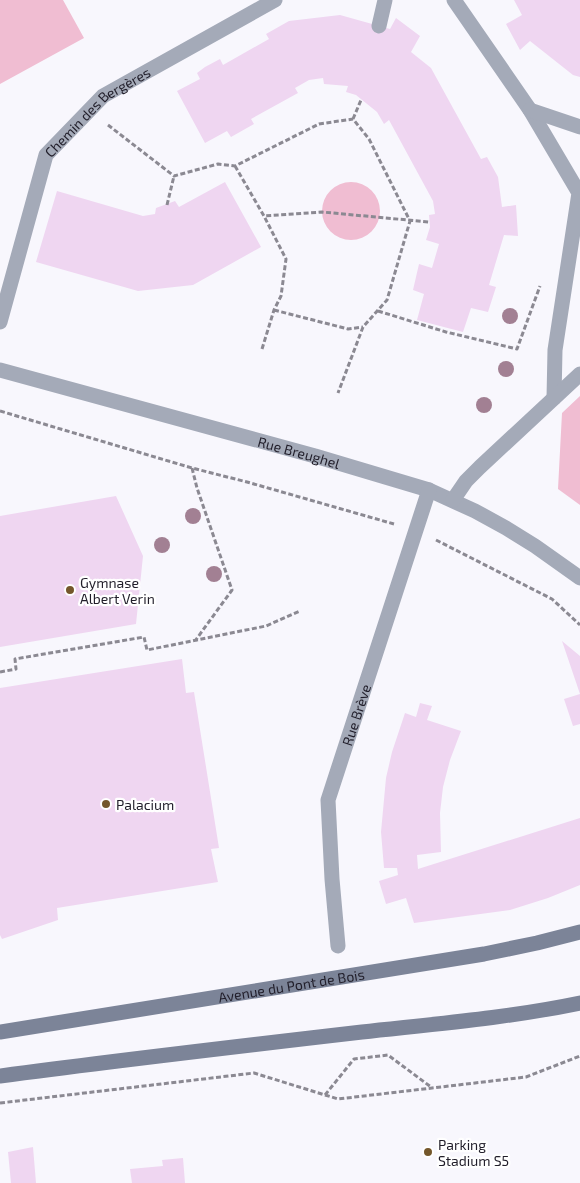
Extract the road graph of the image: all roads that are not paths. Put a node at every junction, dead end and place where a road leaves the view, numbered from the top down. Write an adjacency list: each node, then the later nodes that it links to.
1 (275, 0): 7 (street, Chemin des Bergères)
2 (385, 0): 4 (street)
3 (454, 0): 5 (street)
4 (379, 26)
5 (530, 110): 6 (street); 10 (street)
6 (580, 127)
7 (0, 322)
8 (0, 370): 11 (street, Rue Breughel)
9 (580, 374): 10 (street)
10 (554, 398): 12 (street)
11 (429, 490): 12 (street, Rue Breughel); 15 (street, Rue Brève)
12 (453, 500): 13 (street, Rue Breughel)
13 (580, 578)
14 (580, 932): 17 (main road, Avenue du Pont de Bois)
15 (338, 946)
16 (580, 1003): 18 (main road)
17 (0, 1032)
18 (0, 1076)

